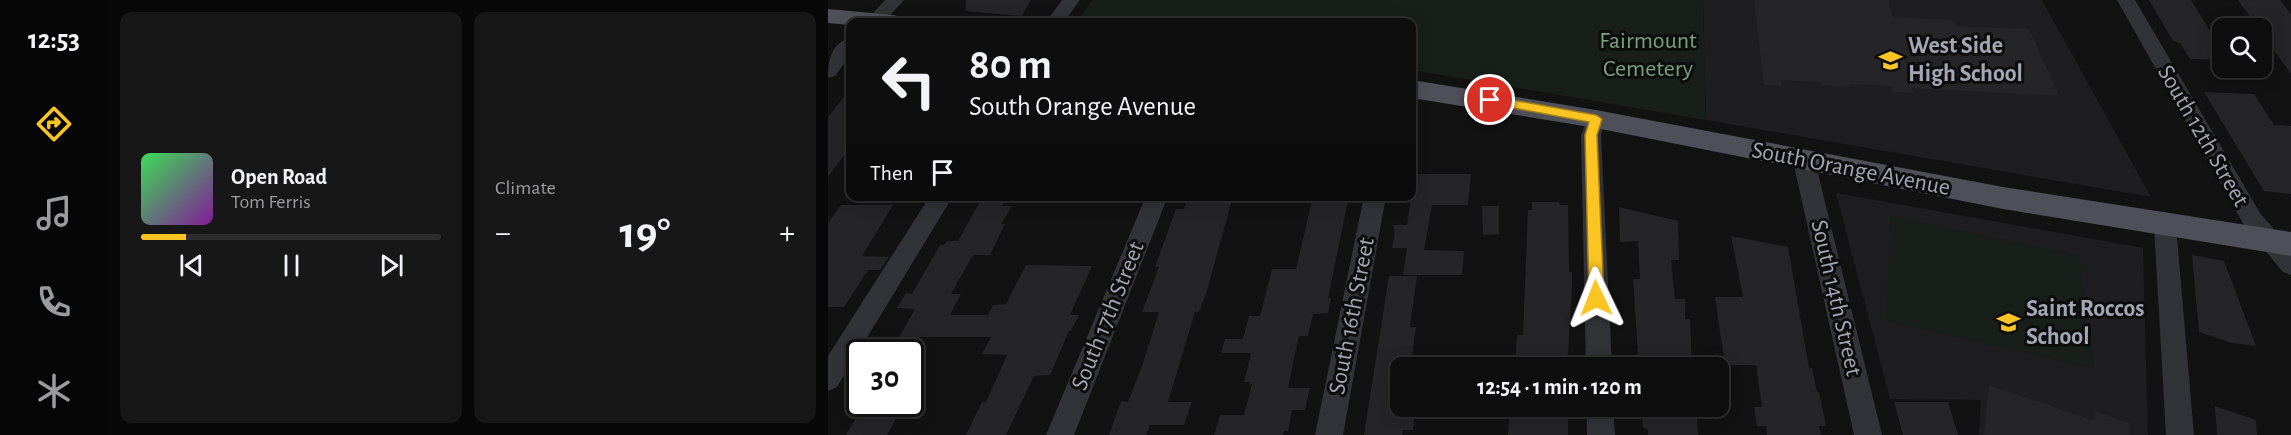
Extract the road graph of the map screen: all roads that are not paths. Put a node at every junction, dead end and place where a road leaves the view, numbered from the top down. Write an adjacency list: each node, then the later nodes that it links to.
1 (895, 0): 6 (street)
2 (1071, 0): 7 (street)
3 (2126, 0): 17 (street, South 12th Street)
4 (828, 16): 5 (main road)
5 (846, 18)
6 (884, 18)
7 (1058, 18)
8 (846, 49): 9 (street)
9 (828, 71)
10 (1416, 90): 11 (main road, South Orange Avenue)
11 (1596, 119): 12 (main road, South Orange Avenue); 19 (street)
12 (1804, 161): 16 (main road, South Orange Avenue); 25 (street, South 14th Street)
13 (939, 201): 20 (street)
14 (1155, 201): 22 (street, South 17th Street)
15 (1374, 201): 23 (street, South 16th Street)
16 (2165, 226): 17 (main road, South Orange Avenue); 26 (street)
17 (2280, 243): 18 (street, South 12th Street)
18 (2291, 265)
19 (1599, 357)
20 (828, 379)
21 (1600, 417): 24 (street)
22 (1060, 435)
23 (1329, 435)
24 (1601, 435)
25 (1868, 435)
26 (2180, 435)

